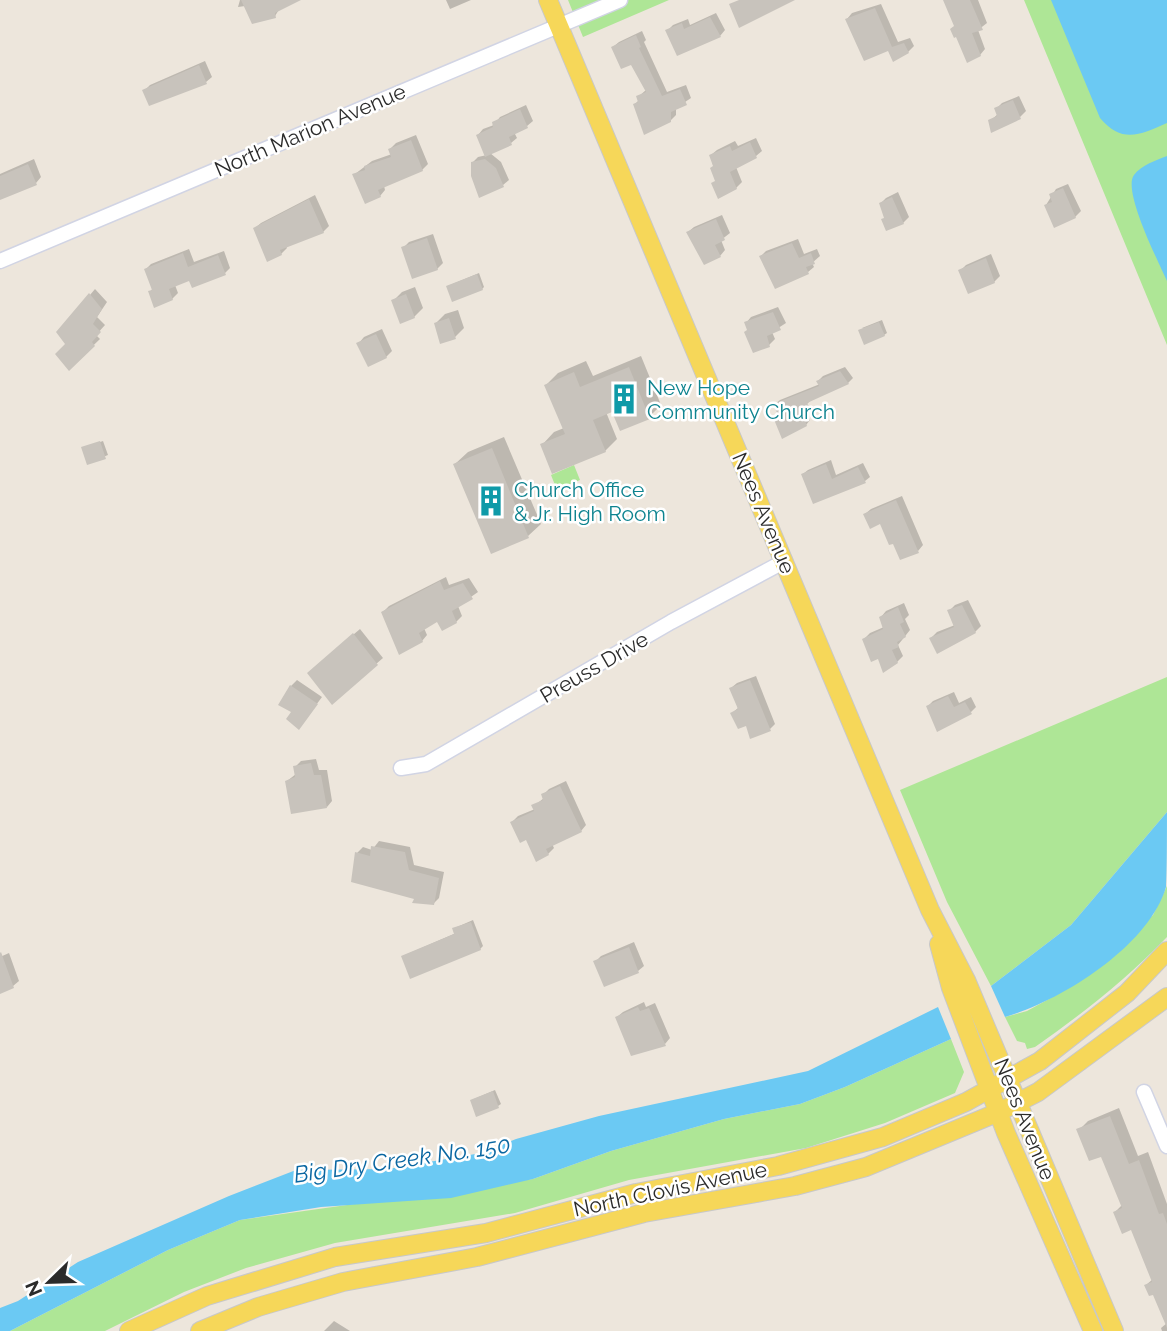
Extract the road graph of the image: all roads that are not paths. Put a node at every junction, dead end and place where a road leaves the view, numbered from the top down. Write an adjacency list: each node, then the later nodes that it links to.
1 (548, 0): 3 (main road, Nees Avenue)
2 (620, 0): 3 (street, North Marion Avenue)
3 (559, 25): 4 (street, North Marion Avenue); 5 (main road, Nees Avenue)
4 (0, 261)
5 (785, 562): 6 (street, Preuss Drive); 7 (main road, Nees Avenue)
6 (401, 768)
7 (930, 910): 10 (main road, Nees Avenue); 11 (main road, Nees Avenue)
8 (1167, 951): 10 (main road, North Clovis Avenue)
9 (1167, 997): 13 (main road, North Clovis Avenue)
10 (1008, 1080): 11 (main road, North Clovis Avenue); 13 (main road, Nees Avenue)
11 (991, 1089): 14 (main road, Nees Avenue); 16 (main road, North Clovis Avenue)
12 (1144, 1092): 15 (street)
13 (1017, 1103): 14 (main road, North Clovis Avenue); 19 (main road, Nees Avenue)
14 (999, 1112): 17 (main road, North Clovis Avenue); 18 (main road, Nees Avenue)
15 (1167, 1146)
16 (129, 1331)
17 (200, 1331)
18 (1093, 1331)
19 (1114, 1331)

